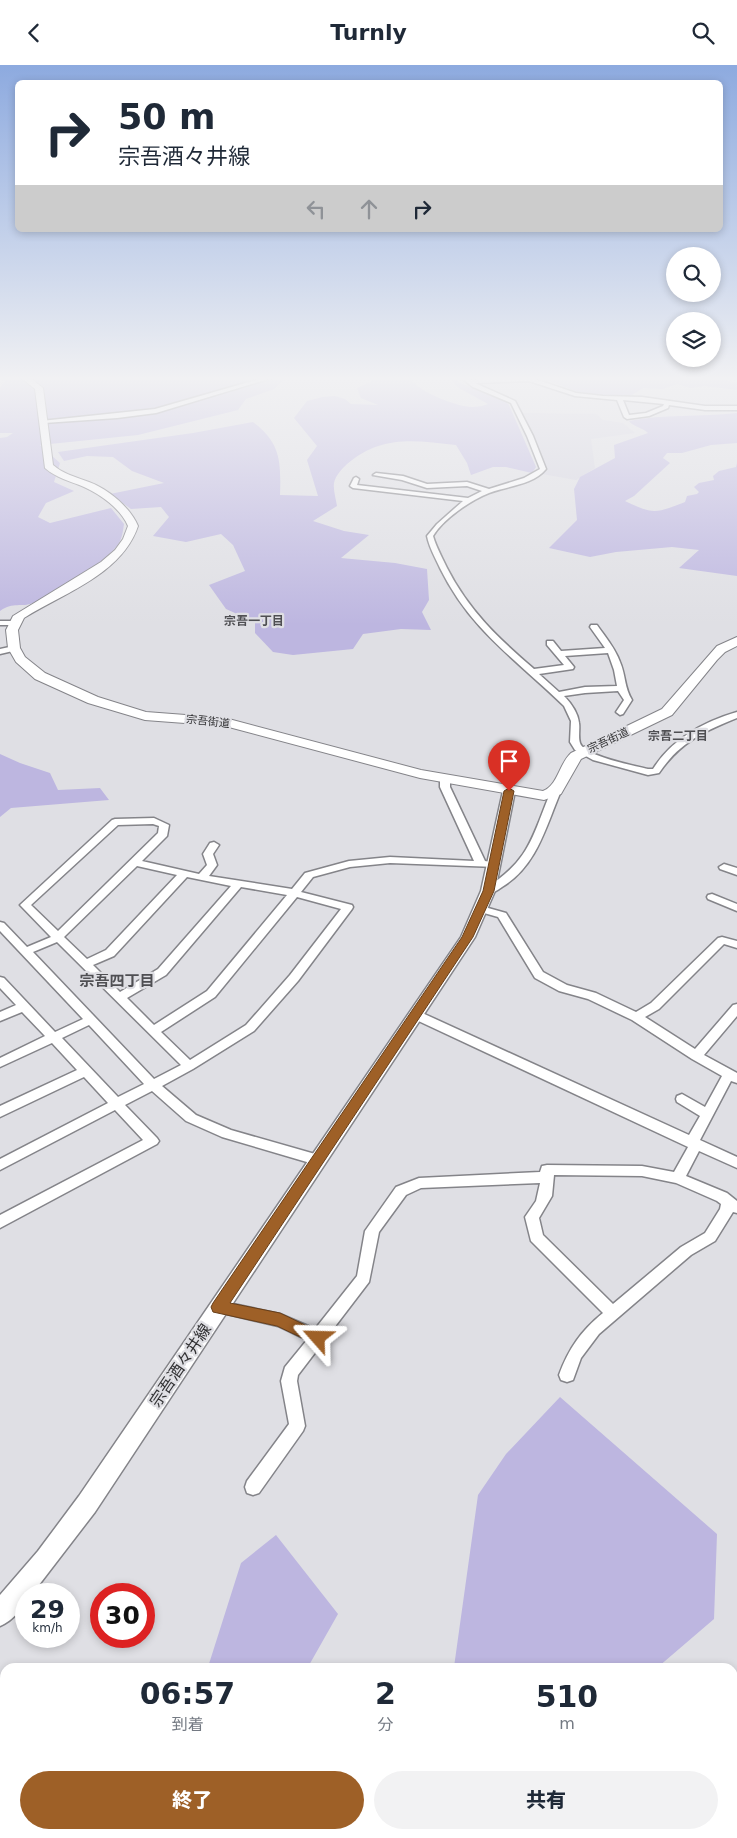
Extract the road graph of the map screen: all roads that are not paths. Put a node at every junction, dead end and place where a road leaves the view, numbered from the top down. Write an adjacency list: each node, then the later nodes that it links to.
1 (48, 460): 11 (highway)
2 (539, 460): 7 (street)
3 (376, 475): 5 (street)
4 (356, 479): 6 (street)
5 (405, 479): 6 (street); 7 (street)
6 (392, 491): 8 (street); 9 (street)
7 (488, 491): 9 (street)
8 (384, 497)
9 (468, 500): 19 (street)
10 (0, 623): 11 (street)
11 (15, 623): 15 (highway)
12 (594, 627): 16 (street)
13 (737, 641): 24 (highway, 宗吾街道)
14 (550, 643): 18 (street)
15 (14, 648): 17 (street); 25 (highway, 宗吾街道)
16 (611, 650): 18 (street); 20 (street)
17 (0, 651)
18 (559, 653): 19 (street)
19 (533, 672): 21 (street)
20 (621, 688): 21 (street); 22 (street)
21 (557, 695): 24 (street)
22 (620, 712)
23 (737, 715): 24 (street)
24 (582, 752): 27 (highway, 宗吾街道)
25 (446, 779): 26 (highway, 宗吾街道); 30 (street)
26 (509, 791): 27 (highway, 宗吾街道); 30 (main road, 宗吾酒々井線)
27 (556, 791): 36 (street)
28 (214, 845): 34 (street)
29 (135, 862): 33 (street); 42 (street); 42 (street)
30 (486, 865): 36 (main road, 宗吾酒々井線); 37 (street)
31 (724, 867): 32 (street)
32 (737, 872)
33 (184, 874): 34 (street); 45 (street)
34 (202, 878): 35 (street)
35 (238, 884): 37 (street); 47 (street)
36 (488, 891): 40 (main road, 宗吾酒々井線)
37 (294, 893): 54 (street); 58 (street)
38 (712, 897): 39 (street)
39 (737, 908)
40 (481, 909): 50 (main road, 宗吾酒々井線); 52 (street)
41 (0, 925): 44 (street)
42 (57, 938): 44 (street); 45 (street)
43 (737, 945): 52 (street)
44 (24, 952): 53 (street)
45 (85, 965): 47 (street)
46 (0, 981): 48 (street)
47 (119, 998): 54 (street)
48 (24, 1006): 51 (street); 55 (street)
49 (737, 1008): 56 (street)
50 (416, 1015): 66 (street); 67 (main road, 宗吾酒々井線)
51 (0, 1017)
52 (636, 1017): 56 (street)
53 (90, 1020): 55 (street); 61 (street)
54 (154, 1031): 58 (street)
55 (54, 1037): 57 (street); 59 (street)
56 (696, 1056): 60 (street)
57 (0, 1063)
58 (189, 1066): 61 (street)
59 (85, 1071): 63 (street); 64 (street)
60 (733, 1077): 65 (street)
61 (153, 1085): 63 (street); 67 (street)
62 (682, 1099): 65 (street)
63 (117, 1103): 69 (street); 73 (street)
64 (0, 1112)
65 (707, 1114): 66 (street)
66 (694, 1143): 68 (street); 71 (street)
67 (317, 1160): 74 (main road, 宗吾酒々井線)
68 (737, 1163)
69 (0, 1165)
70 (548, 1177): 71 (street); 75 (street); 76 (street)
71 (678, 1178): 72 (street)
72 (732, 1205): 75 (street)
73 (0, 1222)
74 (218, 1307): 76 (street); 79 (main road, 宗吾酒々井線)
75 (613, 1313): 77 (street)
76 (318, 1338): 78 (street)
77 (567, 1375)
78 (253, 1487)
79 (0, 1614)

